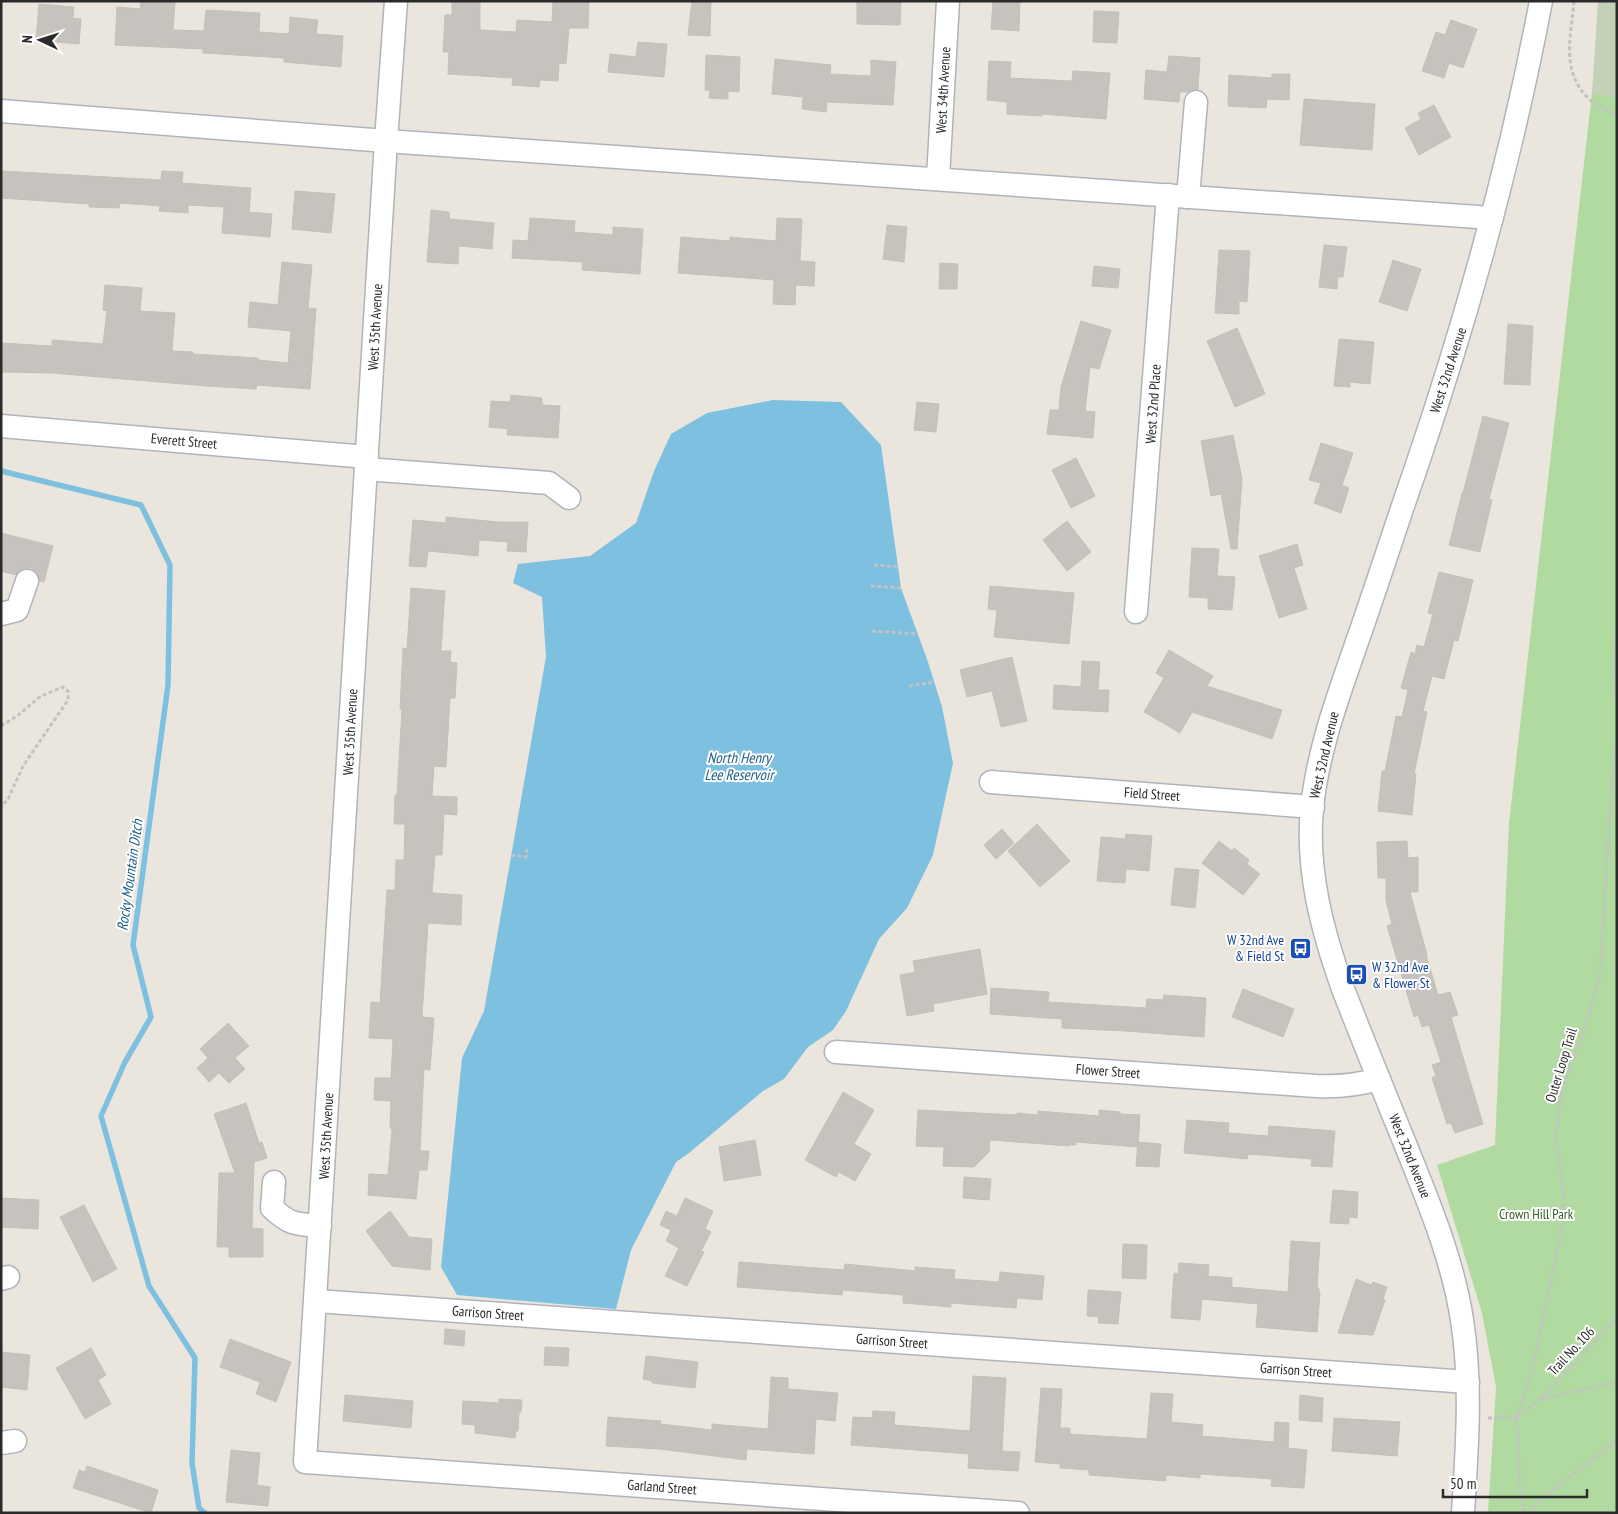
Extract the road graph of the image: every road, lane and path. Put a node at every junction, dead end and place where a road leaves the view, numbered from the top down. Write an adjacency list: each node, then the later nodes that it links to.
1 (396, 1): 8 (street, West 35th Avenue)
2 (948, 1): 9 (street, West 34th Avenue)
3 (1541, 1): 11 (street, West 32nd Avenue)
4 (1574, 1): 7 (path)
5 (1196, 102): 10 (street, West 32nd Place)
6 (1, 111): 8 (street)
7 (1617, 115)
8 (386, 142): 9 (street); 13 (street, West 35th Avenue)
9 (938, 178): 10 (street)
10 (1178, 196): 11 (street); 20 (street, West 32nd Place)
11 (1492, 218): 32 (street, West 32nd Avenue)
12 (1, 426): 13 (street, Everett Street)
13 (366, 463): 14 (street, Everett Street); 38 (street, West 35th Avenue)
14 (569, 498)
15 (874, 565): 16 (path)
16 (898, 567)
17 (27, 581): 21 (street)
18 (872, 586): 19 (path)
19 (901, 588)
20 (1136, 612)
21 (1, 614)
22 (1617, 630): 27 (path)
23 (872, 631): 24 (path)
24 (918, 634)
25 (934, 682): 26 (path)
26 (909, 686)
27 (1617, 703)
28 (1, 726): 31 (path)
29 (1617, 741): 44 (path, Outer Loop Trail)
30 (991, 782): 32 (street, Field Street)
31 (1, 807)
32 (1312, 807): 36 (street, West 32nd Avenue)
33 (527, 849): 34 (path)
34 (511, 855)
35 (836, 1052): 36 (street, Flower Street)
36 (1379, 1078): 41 (street, West 32nd Avenue)
37 (274, 1182): 38 (street)
38 (320, 1226): 39 (street, West 35th Avenue)
39 (316, 1301): 41 (street, Garrison Street); 47 (street, West 35th Avenue)
40 (1617, 1318): 43 (path, Trail No. 106)
41 (1468, 1382): 49 (street, West 32nd Avenue)
42 (1617, 1382): 43 (path)
43 (1541, 1399): 44 (path)
44 (1517, 1417): 45 (path); 50 (path, Outer Loop Trail)
45 (1493, 1418)
46 (1617, 1440): 51 (path)
47 (305, 1462): 48 (street, Garland Street)
48 (1018, 1513)
49 (1463, 1513)
50 (1524, 1513)
51 (1529, 1513)

